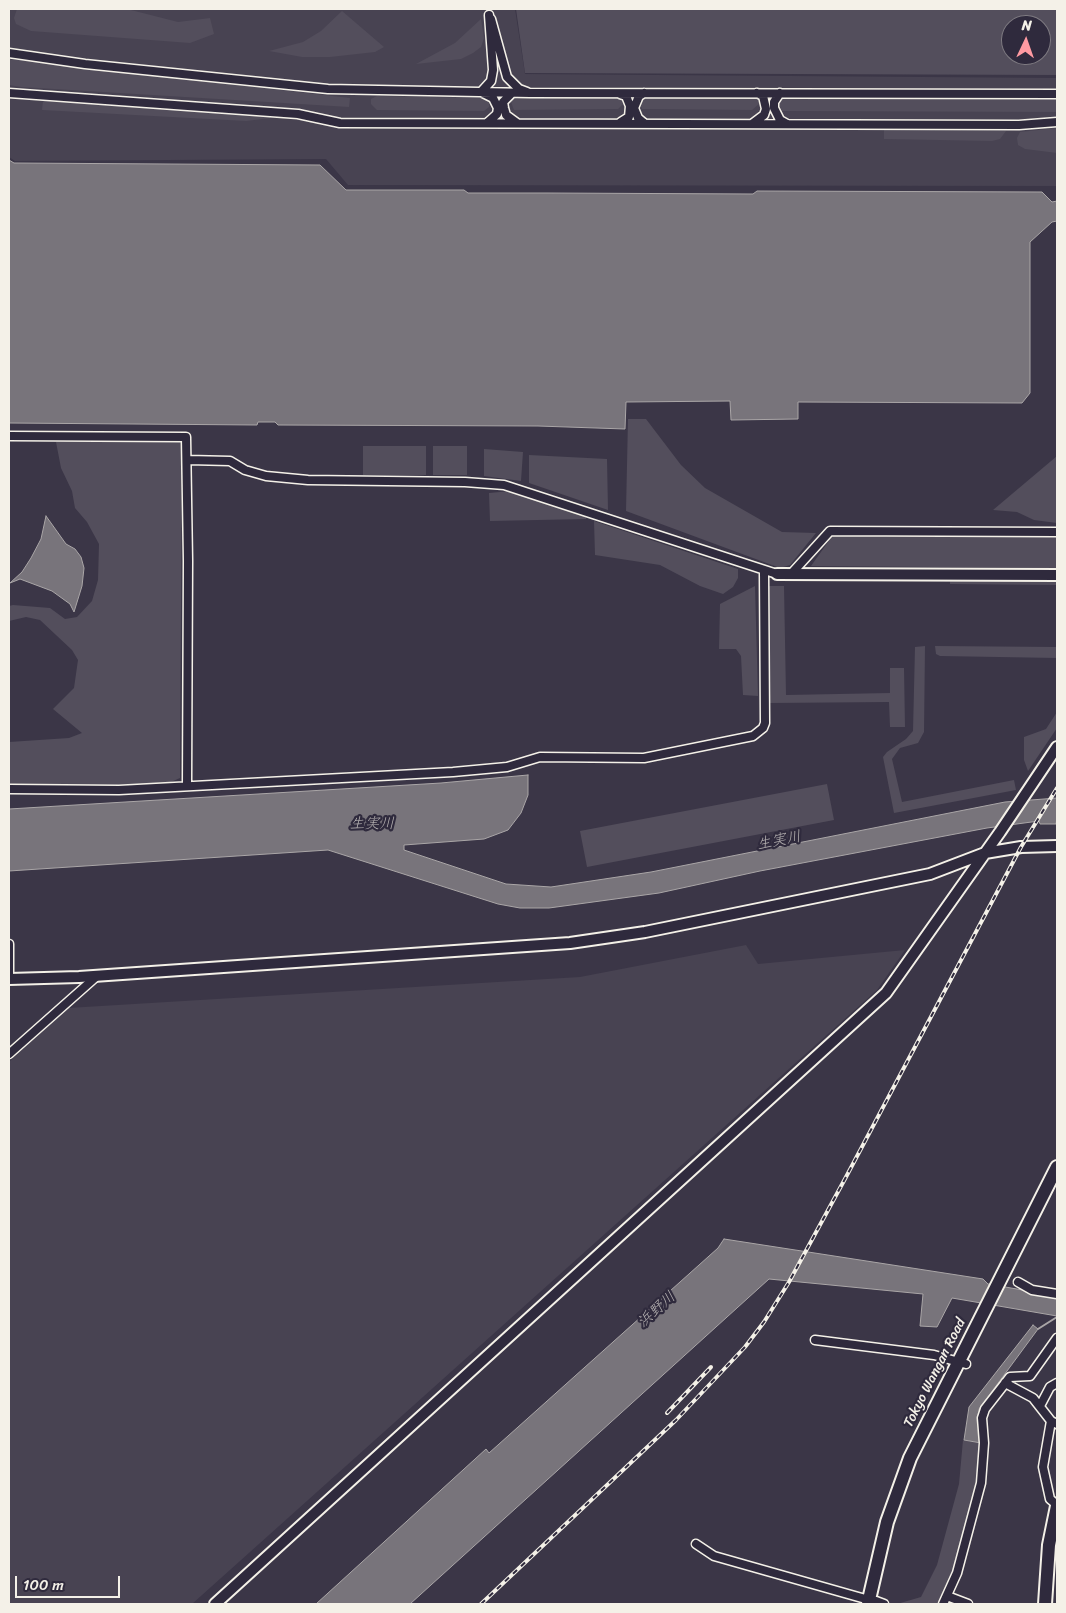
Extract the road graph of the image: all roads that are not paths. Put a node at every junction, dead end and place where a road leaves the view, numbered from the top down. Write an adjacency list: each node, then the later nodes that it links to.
1 (9, 52): 2 (street)
2 (481, 92): 3 (street); 5 (street); 12 (street)
3 (512, 92): 5 (street); 13 (street)
4 (9, 93): 12 (street)
5 (530, 93): 6 (street)
6 (618, 93): 7 (street); 14 (street)
7 (644, 93): 8 (street); 15 (street)
8 (757, 93): 9 (street); 16 (street)
9 (780, 93): 10 (street); 17 (street)
10 (1057, 94)
11 (1057, 122): 17 (street)
12 (488, 123): 13 (street)
13 (517, 123): 14 (street)
14 (618, 123): 15 (street)
15 (644, 123): 16 (street)
16 (752, 124): 17 (street)
17 (787, 124)
18 (9, 436): 19 (street)
19 (188, 460): 21 (street); 26 (street)
20 (1057, 532): 23 (street)
21 (764, 572): 22 (street); 26 (street)
22 (777, 574): 23 (street)
23 (792, 574): 24 (street)
24 (1057, 575)
25 (1057, 747): 29 (street)
26 (187, 785): 27 (street)
27 (9, 789)
28 (1057, 846): 29 (street)
29 (985, 854): 31 (street); 49 (street)
30 (9, 944): 32 (street)
31 (97, 976): 32 (street); 33 (street)
32 (9, 979)
33 (9, 1054)
34 (1057, 1167): 36 (main road, Tokyo Wangan Road)
35 (1057, 1184): 36 (main road, Tokyo Wangan Road)
36 (1007, 1283): 37 (street); 40 (main road, Tokyo Wangan Road)
37 (1057, 1294)
38 (1057, 1338): 41 (street)
39 (815, 1340): 40 (street)
40 (962, 1362): 48 (main road, Tokyo Wangan Road)
41 (1005, 1383): 43 (street); 47 (street)
42 (1057, 1383): 43 (street)
43 (1040, 1406): 44 (street)
44 (1054, 1422): 45 (street)
45 (1057, 1505): 52 (main road)
46 (696, 1544): 48 (street)
47 (948, 1596): 50 (street); 51 (street)
48 (874, 1603)
49 (215, 1604)
50 (943, 1604)
51 (968, 1604)
52 (1045, 1604)

